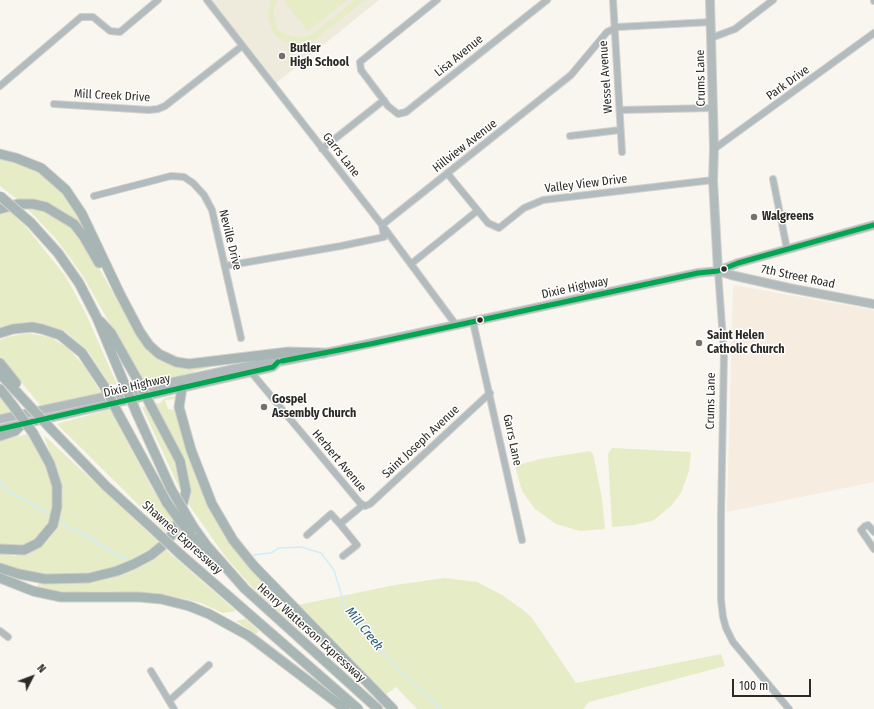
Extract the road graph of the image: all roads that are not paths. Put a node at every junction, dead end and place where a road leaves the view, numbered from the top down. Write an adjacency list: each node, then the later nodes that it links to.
1 (158, 0): 13 (street)
2 (207, 0): 12 (street, Garrs Lane)
3 (436, 0): 14 (street)
4 (547, 0): 14 (street, Lisa Avenue)
5 (613, 0): 9 (street, Wessel Avenue)
6 (710, 0): 8 (main road, Crums Lane)
7 (773, 0): 11 (street)
8 (711, 22): 9 (street, Hillview Avenue); 11 (main road, Crums Lane)
9 (614, 29): 17 (street, Wessel Avenue); 24 (street, Hillview Avenue)
10 (874, 33): 21 (street, Park Drive)
11 (711, 38): 16 (main road, Crums Lane)
12 (242, 46): 15 (street, Mill Creek Drive); 20 (street, Garrs Lane)
13 (0, 86)
14 (384, 100): 20 (street)
15 (54, 104)
16 (713, 108): 17 (street); 21 (main road, Crums Lane)
17 (620, 110): 18 (street, Wessel Avenue)
18 (620, 130): 19 (street); 22 (street, Wessel Avenue)
19 (570, 136)
20 (322, 149): 31 (street, Garrs Lane)
21 (714, 149): 26 (main road, Crums Lane)
22 (622, 152)
23 (0, 154): 37 (highway)
24 (447, 174): 30 (street, Valley View Drive); 31 (street, Hillview Avenue)
25 (773, 179): 33 (street)
26 (713, 180): 30 (street, Valley View Drive); 36 (main road, Crums Lane)
27 (0, 196): 39 (highway, Shawnee Expressway, bridge)
28 (94, 196): 35 (street, Neville Drive)
29 (0, 209): 37 (highway)
30 (477, 211): 34 (street)
31 (382, 225): 34 (street, Garrs Lane); 35 (street, Hillview Avenue)
32 (874, 225): 33 (main road, Dixie Highway)
33 (787, 249): 36 (main road, Dixie Highway)
34 (411, 264): 41 (street, Garrs Lane)
35 (225, 266): 43 (street, Neville Drive)
36 (718, 271): 38 (main road, 7th Street Road); 40 (main road, Dixie Highway); 78 (street, Crums Lane)
37 (120, 294): 44 (highway)
38 (874, 304)
39 (97, 318): 65 (highway, bridge); 66 (highway, Shawnee Expressway, bridge)
40 (473, 322): 41 (main road, Dixie Highway); 51 (street, Garrs Lane)
41 (456, 325): 44 (main road, Dixie Highway)
42 (0, 333): 66 (highway, bridge)
43 (241, 338)
44 (324, 353): 45 (main road, Dixie Highway)
45 (278, 362): 47 (main road, Dixie Highway); 53 (main road, Dixie Highway)
46 (0, 363): 52 (highway)
47 (251, 372): 49 (main road, Dixie Highway); 57 (street, Herbert Avenue)
48 (0, 374): 52 (highway, Shawnee Expressway)
49 (182, 388): 54 (main road, Dixie Highway); 77 (highway)
50 (0, 389): 62 (highway, bridge)
51 (490, 393): 57 (street, Saint Joseph Avenue); 61 (street, Garrs Lane)
52 (19, 394): 75 (highway, Shawnee Expressway, bridge)
53 (0, 419)
54 (21, 425): 55 (main road, Dixie Highway); 56 (highway)
55 (0, 429)
56 (0, 436)
57 (364, 505): 58 (street, Saint Joseph Avenue)
58 (340, 524): 60 (street); 64 (street)
59 (874, 532): 63 (street)
60 (307, 535)
61 (522, 540)
62 (0, 549)
63 (874, 549)
64 (343, 556)
65 (0, 568)
66 (229, 573): 76 (highway, Henry Watterson Expressway)
67 (0, 578): 74 (highway)
68 (0, 631): 69 (street)
69 (8, 637)
70 (209, 664): 72 (street)
71 (151, 671): 72 (street)
72 (169, 701): 73 (street)
73 (174, 709)
74 (345, 709)
75 (358, 709)
76 (378, 709)
77 (393, 709)
78 (789, 709)

